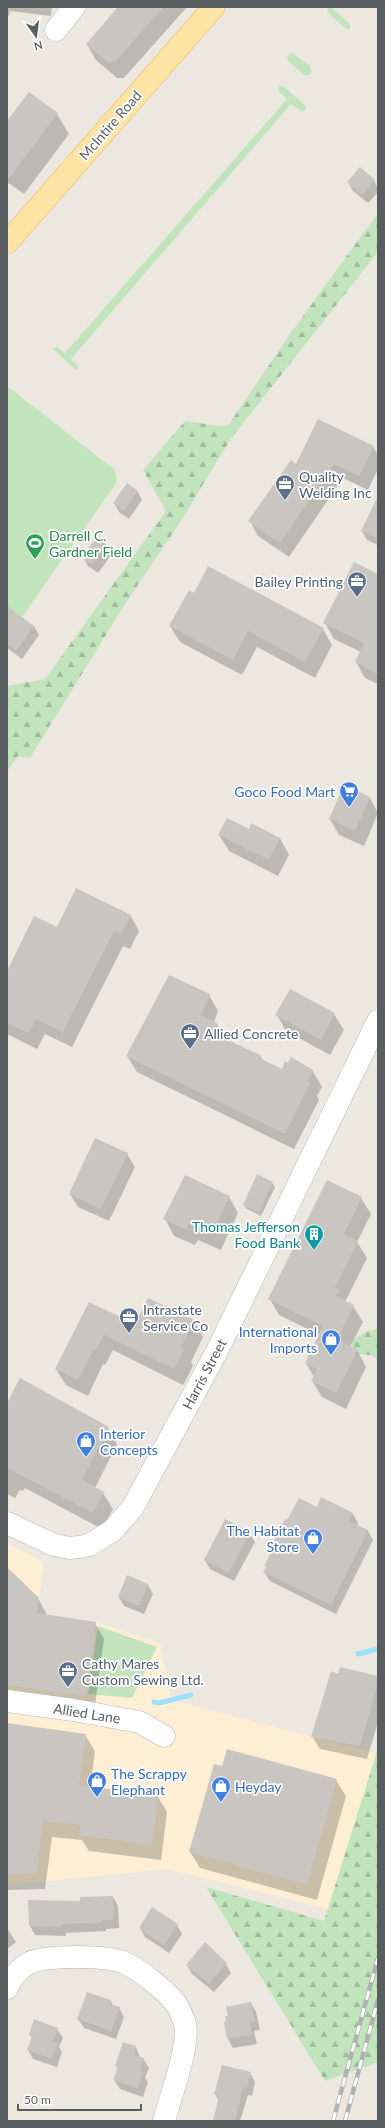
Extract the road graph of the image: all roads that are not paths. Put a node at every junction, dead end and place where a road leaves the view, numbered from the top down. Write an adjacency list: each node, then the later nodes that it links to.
1 (74, 7): 3 (street)
2 (214, 7): 4 (main road, McIntire Road)
3 (56, 30)
4 (7, 243)
5 (378, 1021): 6 (street, Harris Street)
6 (371, 1054): 7 (street, Harris Street)
7 (7, 1523)
8 (7, 1701): 9 (street, Allied Lane)
9 (164, 1736)
10 (7, 1988): 11 (street)
11 (164, 2121)

